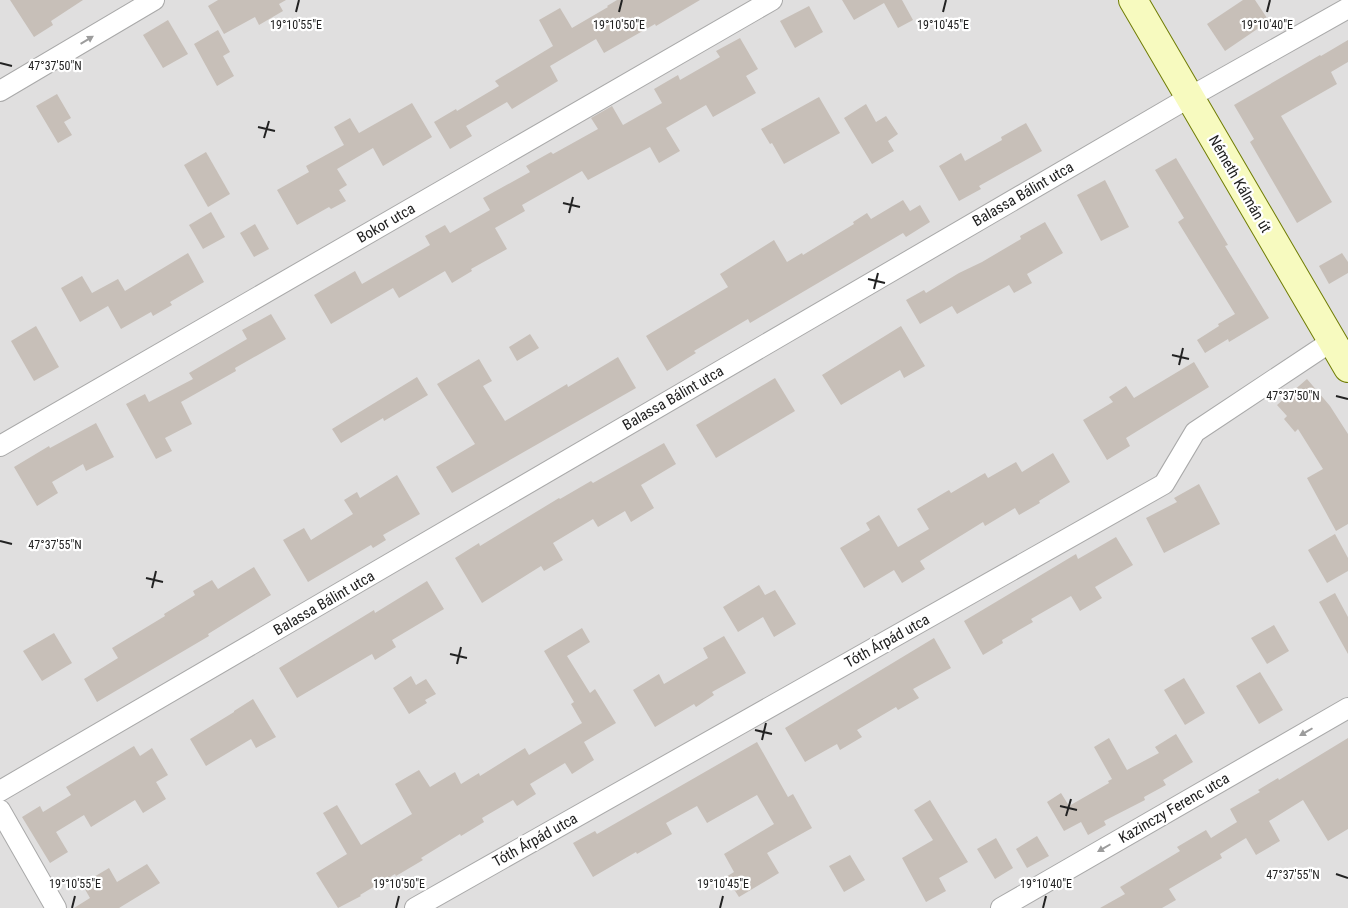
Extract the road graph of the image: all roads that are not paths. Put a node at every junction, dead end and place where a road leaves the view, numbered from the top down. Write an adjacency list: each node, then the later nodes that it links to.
1 (154, 0): 5 (street, one-way to 1)
2 (772, 0): 8 (street, Bokor utca)
3 (1133, 0): 6 (street, Németh Kálmán út)
4 (1348, 8): 6 (street, Balassa Bálint utca)
5 (0, 91)
6 (1190, 97): 7 (street, Németh Kálmán út); 10 (street, Balassa Bálint utca)
7 (1343, 358): 13 (street, Tóth Árpád utca)
8 (0, 446)
9 (1348, 708): 14 (street, Kazinczy Ferenc utca, one-way to 14)
10 (0, 791)
11 (0, 810): 12 (street)
12 (56, 908)
13 (415, 908)
14 (1001, 908)

